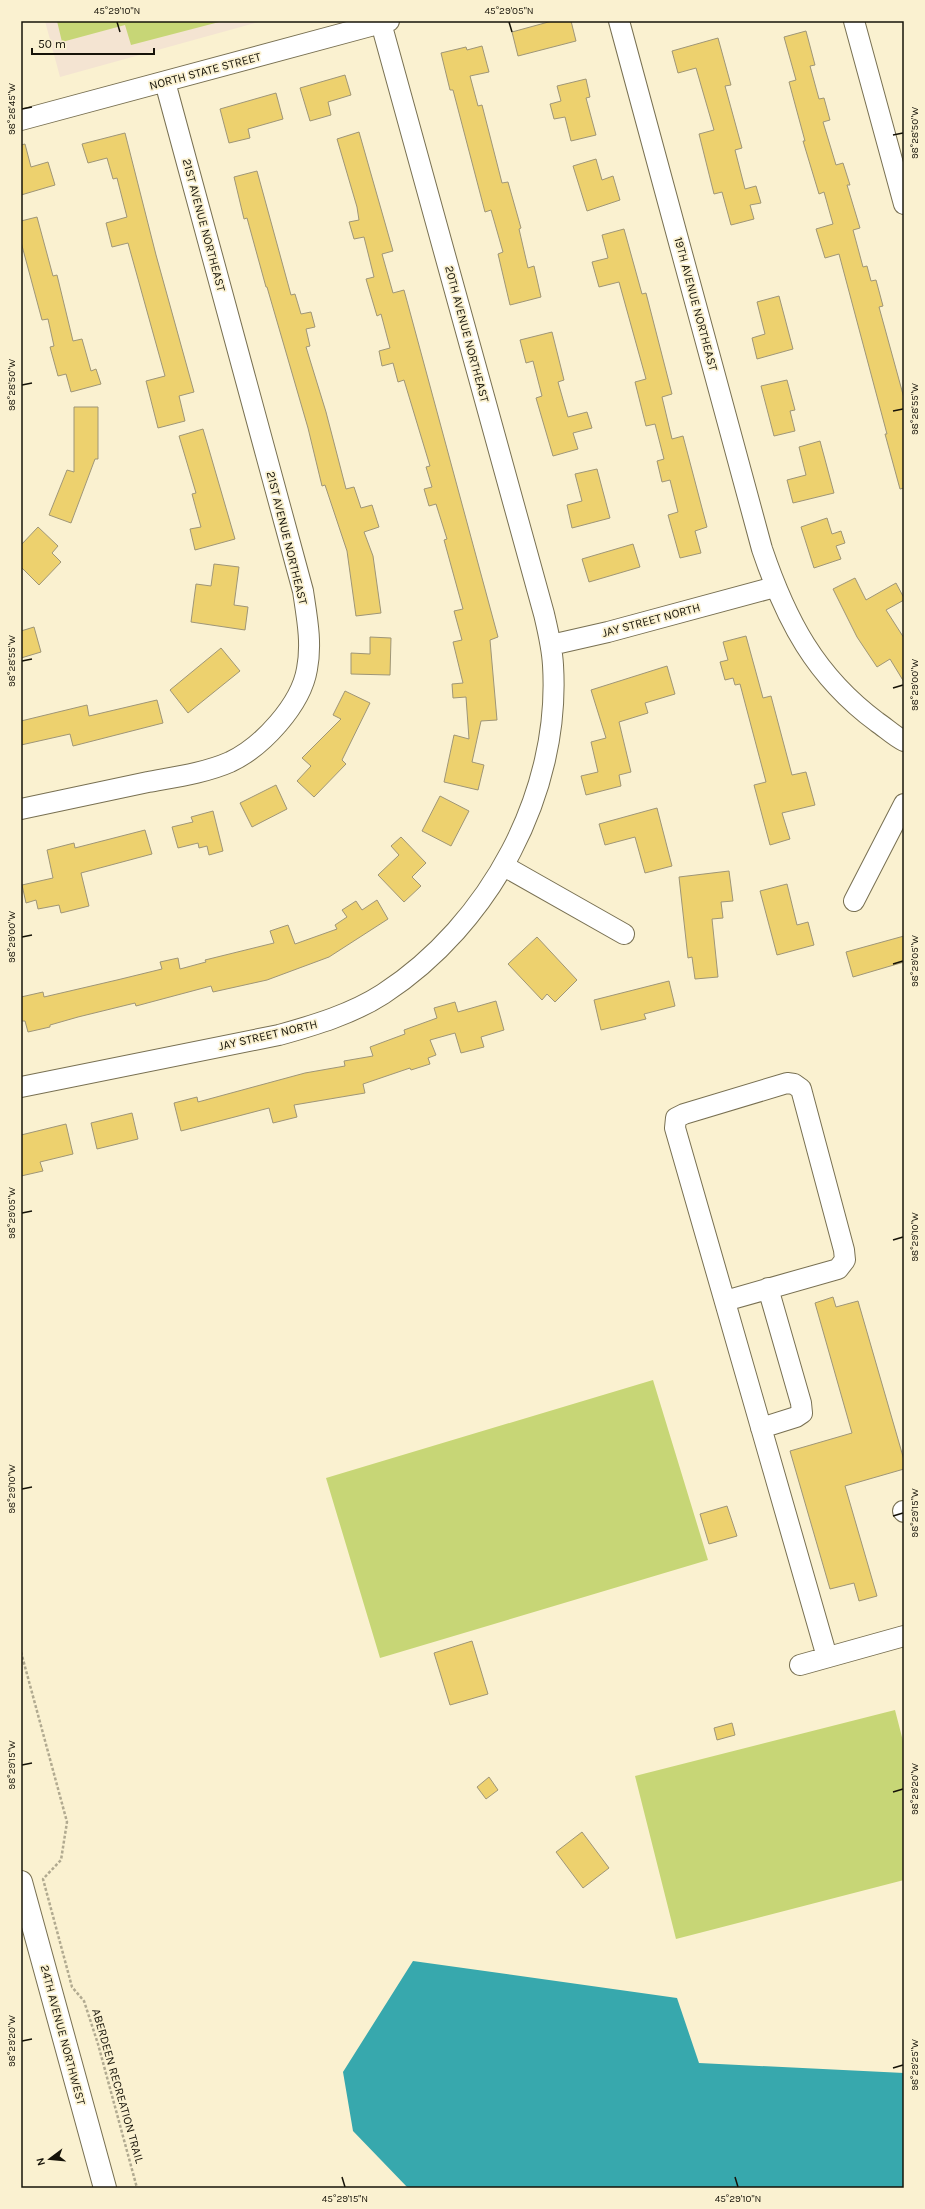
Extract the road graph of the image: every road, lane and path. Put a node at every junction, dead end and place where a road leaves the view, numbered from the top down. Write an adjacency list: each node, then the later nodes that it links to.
1 (619, 21): 7 (street, 19TH AVENUE NORTHEAST)
2 (854, 21): 6 (street)
3 (385, 22): 4 (street, NORTH STATE STREET); 8 (street, 20TH AVENUE NORTHEAST)
4 (165, 82): 5 (street, NORTH STATE STREET); 11 (street, 21ST AVENUE NORTHEAST)
5 (21, 120)
6 (904, 204)
7 (775, 587): 8 (street, JAY STREET NORTH); 9 (street)
8 (551, 645): 12 (street, JAY STREET NORTH)
9 (904, 741)
10 (904, 804): 13 (street)
11 (21, 808)
12 (504, 866): 14 (street); 15 (street, JAY STREET NORTH)
13 (854, 901)
14 (624, 934)
15 (21, 1087)
16 (768, 1288): 17 (street); 17 (street); 18 (street)
17 (724, 1301): 18 (street)
18 (761, 1428): 21 (street)
19 (904, 1636): 21 (street)
20 (21, 1652): 25 (path, ABERDEEN RECREATION TRAIL)
21 (827, 1657): 22 (street)
22 (800, 1665)
23 (21, 1882): 24 (main road, 24TH AVENUE NORTHWEST)
24 (106, 2188)
25 (137, 2188)

